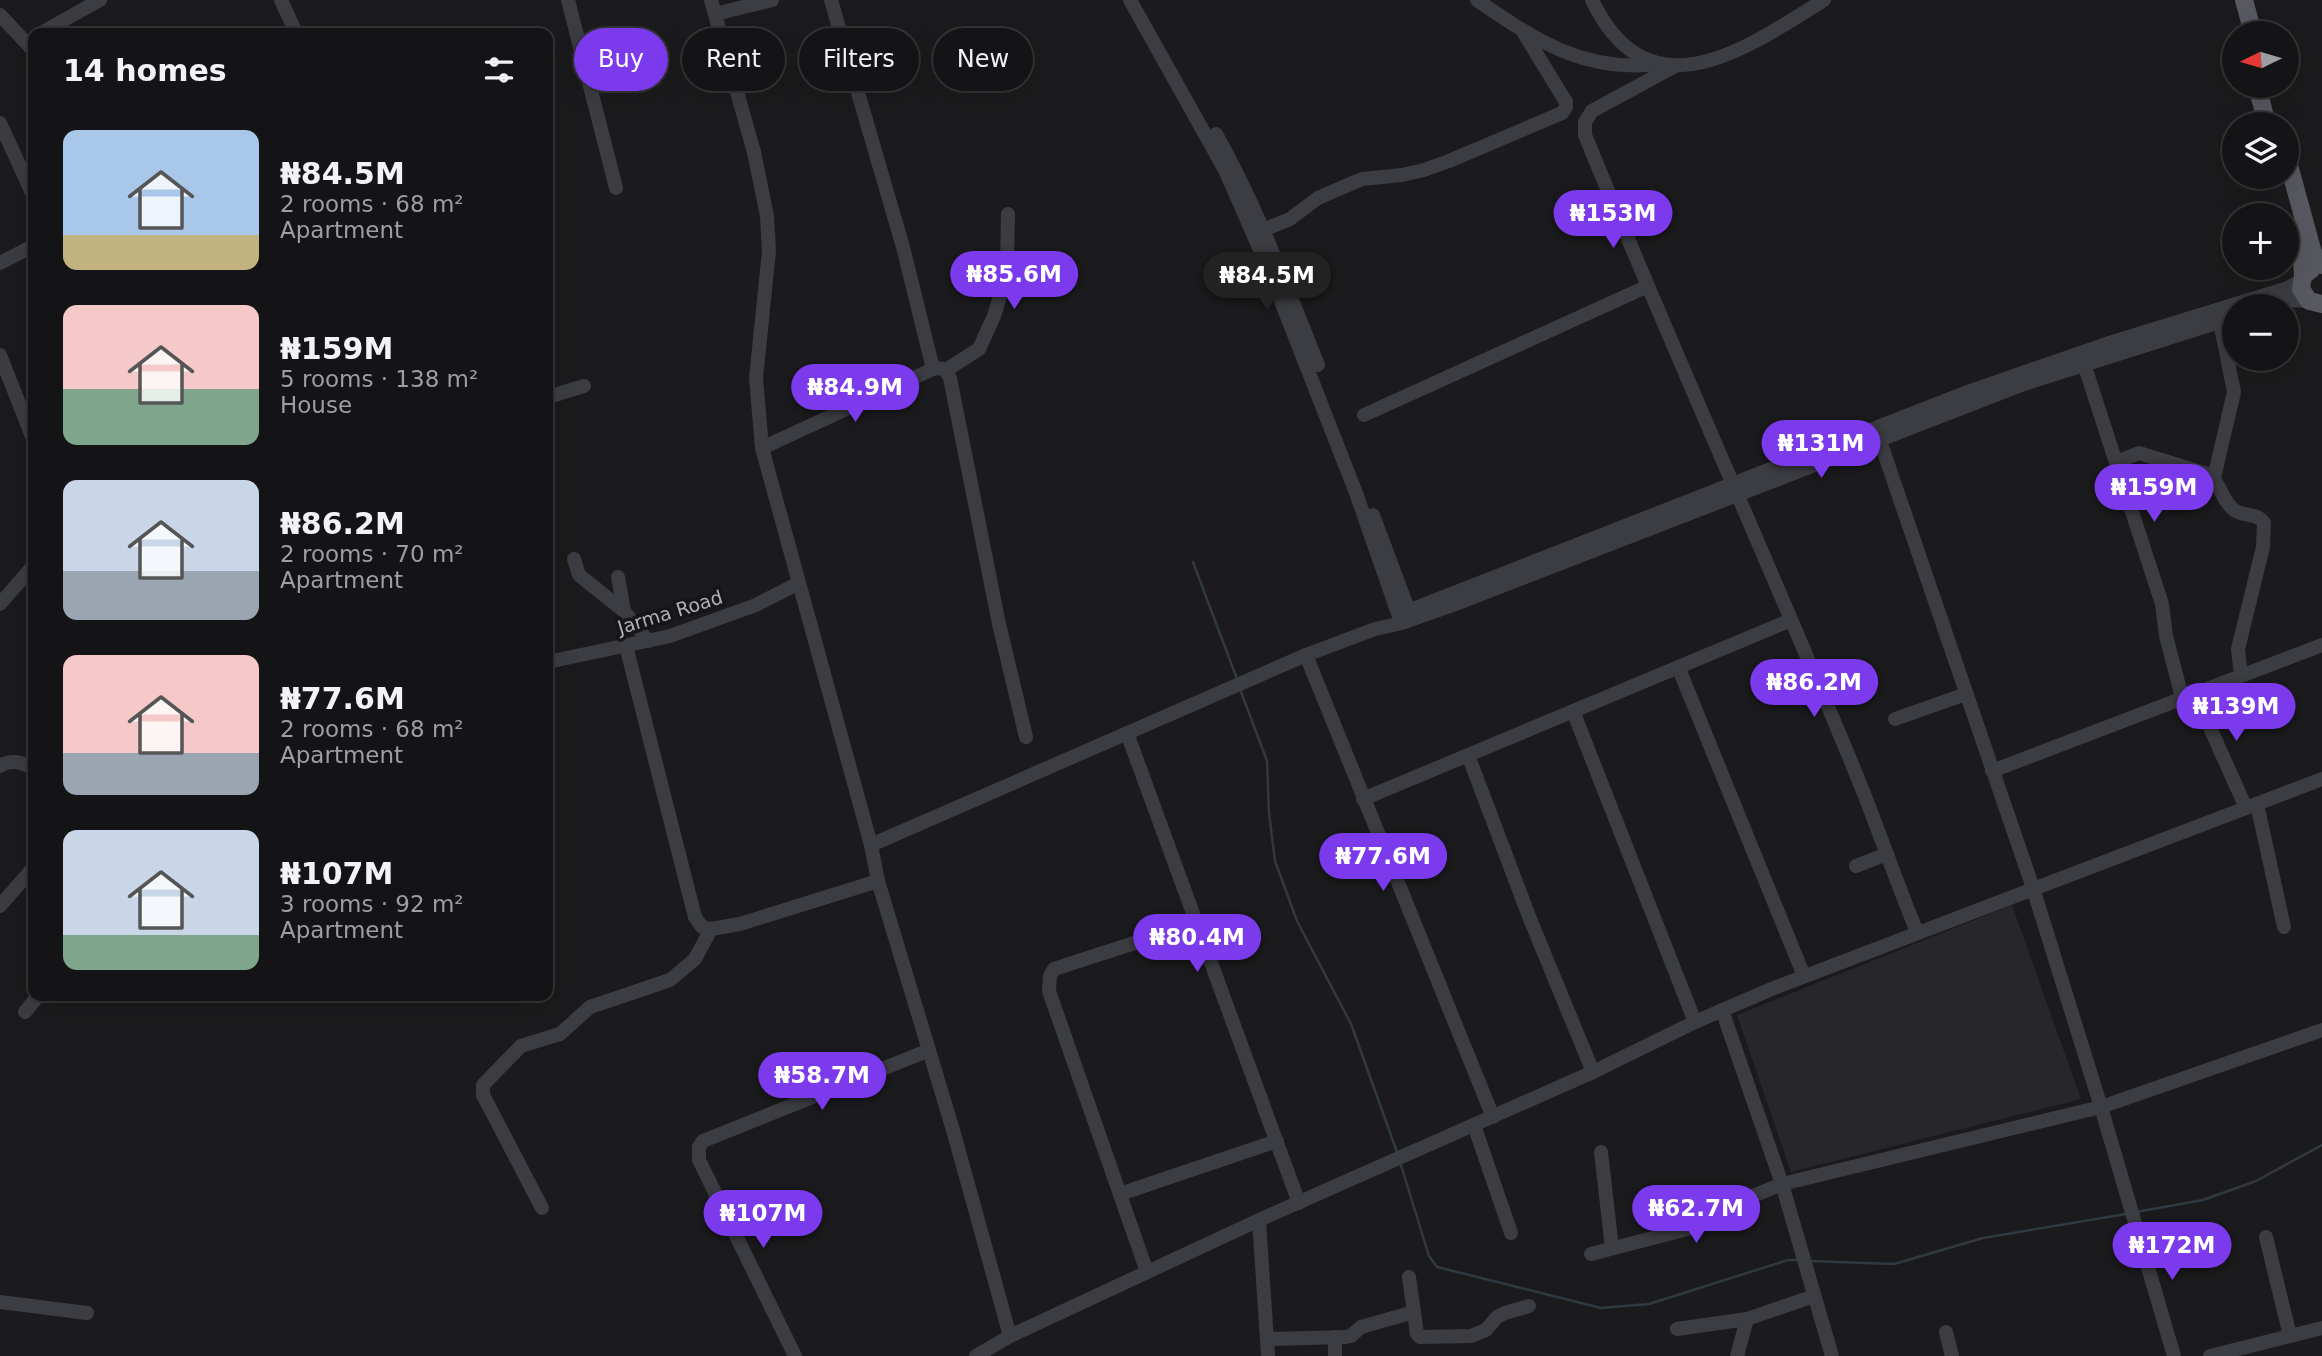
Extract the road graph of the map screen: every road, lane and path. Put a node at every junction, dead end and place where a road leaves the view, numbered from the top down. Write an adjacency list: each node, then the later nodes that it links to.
1 (100, 0): 17 (street)
2 (281, 0): 18 (street)
3 (568, 0): 24 (street)
4 (772, 0): 13 (street)
5 (831, 0): 39 (street)
6 (1130, 0): 54 (street)
7 (1141, 0): 28 (street)
8 (1477, 0): 19 (street)
9 (1592, 0): 21 (street)
10 (1824, 0): 21 (street)
11 (2232, 0): 15 (main road)
12 (2244, 0): 16 (main road)
13 (713, 7): 46 (street)
14 (0, 15): 20 (street)
15 (2238, 21)
16 (2250, 21)
17 (50, 28)
18 (294, 28)
19 (1522, 30): 21 (street); 28 (street)
20 (28, 40)
21 (1668, 65): 33 (street)
22 (0, 123): 23 (street)
23 (28, 184)
24 (616, 188)
25 (2284, 189): 32 (main road)
26 (2295, 189): 31 (main road)
27 (1008, 214): 39 (street)
28 (1263, 230): 54 (street)
29 (28, 249): 30 (street)
30 (0, 263)
31 (2322, 266): 32 (main road)
32 (2302, 278): 35 (main road); 49 (street)
33 (1646, 286): 43 (street); 49 (street)
34 (2299, 301): 35 (street)
35 (2317, 305)
36 (2222, 322): 38 (street)
37 (0, 355): 44 (street)
38 (2084, 364): 45 (street); 47 (street)
39 (940, 370): 46 (street); 73 (street)
40 (2232, 371): 48 (street)
41 (584, 386): 42 (street)
42 (553, 395)
43 (1364, 415)
44 (28, 426)
45 (1879, 439): 49 (street); 68 (street)
46 (762, 447): 53 (street)
47 (2116, 462): 48 (street); 69 (street)
48 (2214, 478): 67 (street)
49 (1736, 489): 55 (street); 58 (street); 59 (street)
50 (574, 559): 57 (street)
51 (28, 572): 56 (street)
52 (618, 577): 57 (street)
53 (799, 583): 61 (street, Jarma Road); 81 (street)
54 (1392, 583): 55 (street); 58 (street); 60 (street)
55 (1433, 601): 58 (street)
56 (0, 604)
57 (624, 611): 61 (street)
58 (1405, 616): 60 (street)
59 (1791, 620): 66 (street); 82 (street)
60 (1378, 626): 64 (street)
61 (648, 641): 63 (street, Jarma Road)
62 (2322, 645): 67 (street)
63 (626, 646): 65 (street, Jarma Road); 90 (street)
64 (1307, 655): 72 (street); 79 (street)
65 (553, 661)
66 (1679, 668): 70 (street); 92 (street)
67 (2241, 675): 69 (street)
68 (1966, 694): 71 (street); 77 (street)
69 (2188, 694): 77 (street); 80 (street)
70 (1573, 711): 74 (street); 96 (street)
71 (1895, 719)
72 (1127, 733): 81 (street); 88 (street)
73 (1026, 737)
74 (1468, 755): 79 (street); 99 (street)
75 (28, 765): 76 (street)
76 (0, 766)
77 (1992, 771): 86 (street)
78 (2320, 781): 80 (street)
79 (1363, 799): 101 (street)
80 (2252, 806): 86 (street); 89 (street)
81 (871, 845): 85 (street)
82 (1887, 854): 83 (street); 91 (street)
83 (1856, 866)
84 (28, 873): 87 (street)
85 (878, 881): 90 (street); 98 (street)
86 (2033, 888): 91 (street); 100 (street)
87 (0, 906)
88 (1196, 923): 103 (street); 106 (street)
89 (2284, 927)
90 (711, 929): 108 (street)
91 (1917, 932): 92 (street)
92 (1804, 976): 94 (street)
93 (34, 1001): 95 (street)
94 (1722, 1010): 96 (street); 105 (street)
95 (25, 1012)
96 (1695, 1022): 99 (street)
97 (2322, 1030): 100 (street)
98 (927, 1051): 125 (street); 129 (street)
99 (1593, 1072): 101 (street)
100 (2101, 1107): 105 (street); 136 (street)
101 (1493, 1117): 102 (street)
102 (1474, 1125): 107 (street); 110 (street)
103 (1277, 1141): 106 (street); 107 (street)
104 (1601, 1152): 112 (street)
105 (1782, 1184): 112 (street); 116 (street)
106 (1121, 1194): 114 (street)
107 (1299, 1203): 109 (street)
108 (542, 1208)
109 (1259, 1220): 114 (street); 128 (street)
110 (1511, 1233)
111 (2266, 1237): 126 (street)
112 (1612, 1248): 113 (street)
113 (1591, 1254)
114 (1147, 1272): 125 (street)
115 (1409, 1276): 119 (street)
116 (1814, 1296): 121 (street); 134 (street)
117 (0, 1302): 120 (street)
118 (1529, 1306): 119 (street)
119 (1414, 1312): 127 (street)
120 (86, 1313)
121 (1747, 1319): 123 (street); 133 (street)
122 (2322, 1328): 126 (street)
123 (1677, 1329)
124 (1945, 1332): 135 (street)
125 (1010, 1336): 130 (street)
126 (2290, 1336): 137 (street)
127 (1335, 1337): 128 (street); 132 (street)
128 (1267, 1339): 131 (street)
129 (795, 1356)
130 (976, 1356)
131 (1268, 1356)
132 (1335, 1356)
133 (1737, 1356)
134 (1832, 1356)
135 (1952, 1356)
136 (2174, 1356)
137 (2210, 1356)

